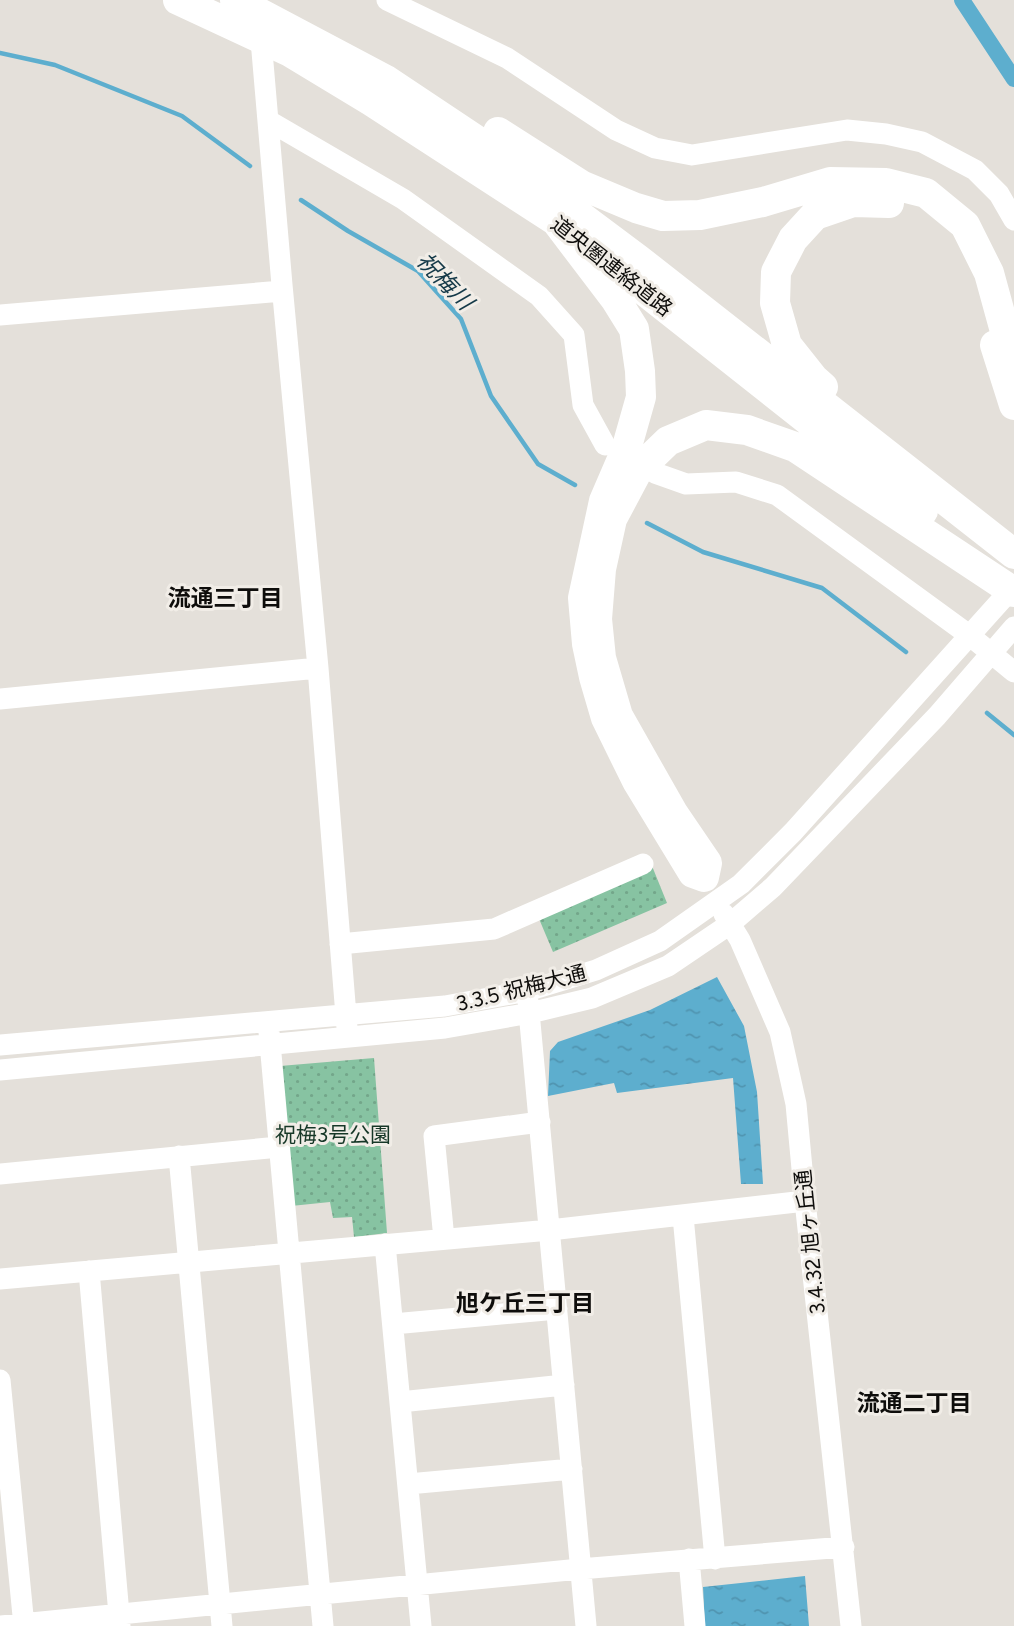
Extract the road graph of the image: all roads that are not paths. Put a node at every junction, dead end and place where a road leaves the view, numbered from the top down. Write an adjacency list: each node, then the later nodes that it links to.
1 (178, 0): 4 (highway, 道央圏連絡道路)
2 (258, 0): 6 (street)
3 (387, 0): 7 (street)
4 (234, 12): 5 (highway, 道央圏連絡道路)
5 (295, 40): 8 (highway, 道央圏連絡道路); 11 (highway); 13 (highway, 道央圏連絡道路)
6 (269, 121): 9 (street); 14 (street)
7 (1014, 220)
8 (556, 221): 16 (highway, 道央圏連絡道路); 24 (highway)
9 (282, 290): 10 (street); 20 (street)
10 (0, 315)
11 (1014, 364)
12 (1014, 405): 13 (highway)
13 (856, 430): 16 (highway, 道央圏連絡道路)
14 (605, 445)
15 (655, 473): 18 (street)
16 (1009, 574): 18 (street, 3.3.5 祝梅大通); 24 (highway)
17 (1014, 627): 19 (street, 3.3.5 祝梅大通)
18 (969, 635): 19 (street); 24 (street, 3.3.5 祝梅大通)
19 (990, 654): 21 (street); 25 (street, 3.3.5 祝梅大通)
20 (318, 667): 22 (street); 26 (street)
21 (1014, 672)
22 (0, 699)
23 (643, 864): 26 (street)
24 (710, 890): 25 (street, 3.4.32 旭ヶ丘通); 27 (street, 3.3.5 祝梅大通)
25 (730, 924): 28 (street, 3.3.5 祝梅大通); 39 (street, 3.4.32 旭ヶ丘通)
26 (340, 944): 29 (street)
27 (527, 991): 28 (street); 29 (street, 3.3.5 祝梅大通)
28 (530, 1013): 31 (street, 3.3.5 祝梅大通); 35 (street)
29 (346, 1014): 30 (street, 3.3.5 祝梅大通); 31 (street)
30 (268, 1022): 32 (street, 3.3.5 祝梅大通); 33 (street)
31 (348, 1037): 33 (street, 3.3.5 祝梅大通)
32 (0, 1045)
33 (270, 1046): 34 (street, 3.3.5 祝梅大通); 36 (street)
34 (0, 1070)
35 (540, 1122): 41 (street); 42 (street)
36 (279, 1147): 37 (street); 44 (street)
37 (179, 1156): 38 (street); 45 (street)
38 (0, 1174)
39 (805, 1201): 40 (street); 55 (street, 3.4.32 旭ヶ丘通)
40 (683, 1216): 41 (street); 57 (street)
41 (550, 1230): 42 (street); 48 (street)
42 (444, 1239): 43 (street)
43 (385, 1244): 44 (street); 49 (street)
44 (289, 1253): 45 (street); 60 (street)
45 (188, 1262): 46 (street); 61 (street)
46 (89, 1271): 47 (street); 62 (street)
47 (0, 1279)
48 (557, 1308): 49 (street); 51 (street)
49 (393, 1324): 52 (street)
50 (0, 1380): 63 (street)
51 (564, 1385): 52 (street); 53 (street)
52 (400, 1402): 54 (street)
53 (572, 1469): 54 (street); 58 (street)
54 (408, 1485): 59 (street)
55 (844, 1547): 57 (street); 70 (street, 3.4.32 旭ヶ丘通)
56 (690, 1559): 57 (street); 58 (street); 69 (street)
57 (715, 1559)
58 (581, 1569): 59 (street); 68 (street)
59 (417, 1585): 60 (street); 67 (street)
60 (321, 1594): 61 (street); 66 (street)
61 (219, 1604): 62 (street); 65 (street)
62 (119, 1620): 63 (street)
63 (24, 1625): 64 (street)
64 (0, 1626)
65 (222, 1626)
66 (323, 1626)
67 (421, 1626)
68 (586, 1626)
69 (695, 1626)
70 (851, 1626)

